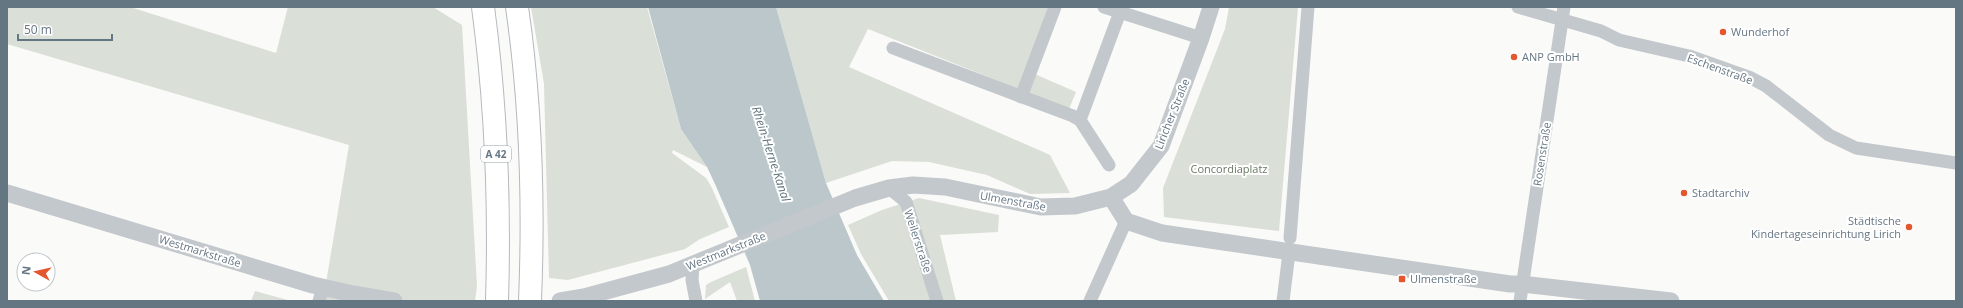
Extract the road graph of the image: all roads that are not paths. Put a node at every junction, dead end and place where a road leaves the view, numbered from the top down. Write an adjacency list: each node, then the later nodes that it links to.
1 (483, 7): 25 (highway, A 42)
2 (518, 7): 26 (highway)
3 (1055, 7): 12 (street)
4 (1104, 7): 8 (street)
5 (1211, 7): 10 (street, Liricher Straße)
6 (1308, 7): 20 (street)
7 (1518, 7): 9 (street, Eschenstraße)
8 (1120, 12): 10 (street); 13 (street)
9 (1563, 13): 14 (street, Eschenstraße); 22 (street, Rosenstraße)
10 (1201, 38): 18 (street, Liricher Straße)
11 (893, 48): 12 (street)
12 (1021, 97): 13 (street)
13 (1080, 120): 15 (street)
14 (1956, 163)
15 (1108, 165)
16 (888, 188): 18 (street, Ulmenstraße); 21 (street, Westmarkstraße); 29 (street, Weilerstraße)
17 (7, 193): 23 (street, Westmarkstraße)
18 (1111, 197): 19 (street)
19 (1126, 221): 20 (street); 30 (street)
20 (1289, 246): 22 (street); 31 (street)
21 (693, 265): 27 (street, Westmarkstraße); 28 (street)
22 (1522, 284): 32 (street, Rosenstraße); 33 (street)
23 (321, 294): 24 (street, Westmarkstraße)
24 (394, 301)
25 (497, 301)
26 (530, 301)
27 (560, 301)
28 (696, 301)
29 (937, 301)
30 (1090, 301)
31 (1283, 301)
32 (1520, 301)
33 (1671, 301)

